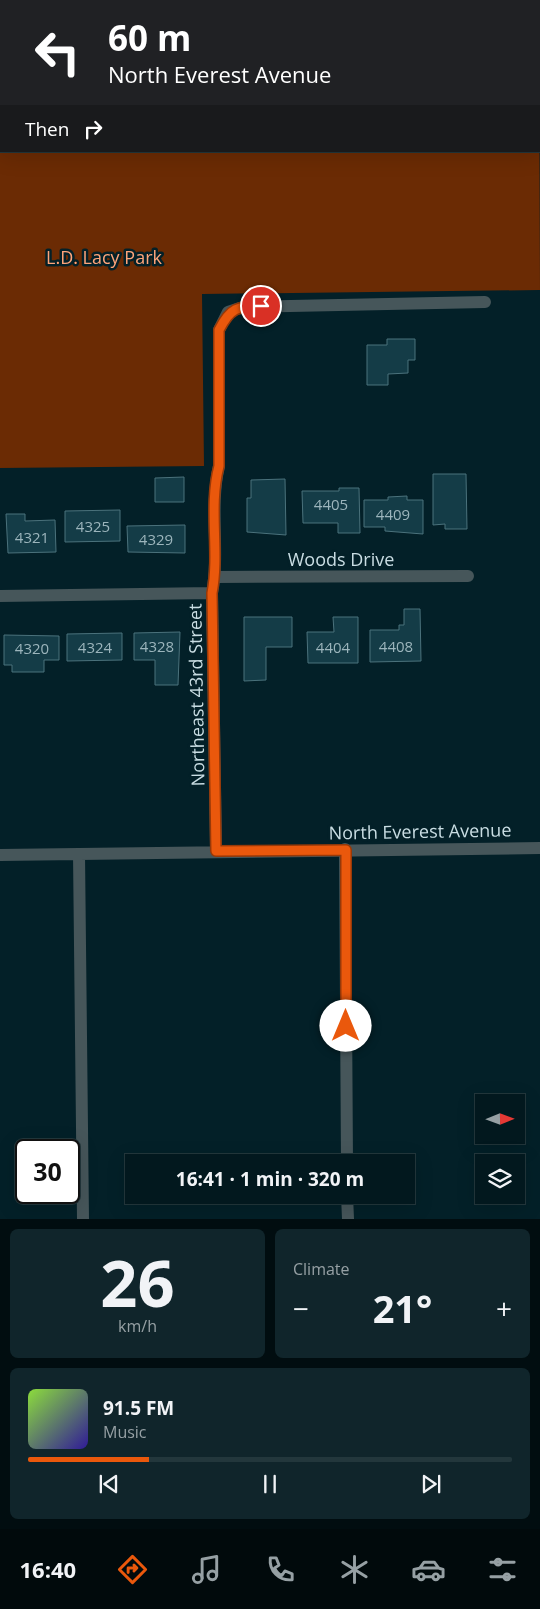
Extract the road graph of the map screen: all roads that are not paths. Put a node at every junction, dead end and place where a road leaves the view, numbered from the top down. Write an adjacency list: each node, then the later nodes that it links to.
1 (485, 302): 3 (street, Northeast 43rd Street)
2 (468, 576): 3 (street, Woods Drive)
3 (216, 577): 4 (street, Northeast 43rd Street)
4 (212, 593): 5 (street); 8 (street, Northeast 43rd Street)
5 (0, 596)
6 (540, 848): 7 (street, North Everest Avenue)
7 (346, 850): 8 (street, North Everest Avenue); 11 (street)
8 (216, 851): 9 (street, North Everest Avenue)
9 (79, 854): 10 (street, North Everest Avenue); 13 (street)
10 (0, 855)
11 (347, 1154)
12 (347, 1204): 14 (street)
13 (83, 1219)
14 (348, 1219)

